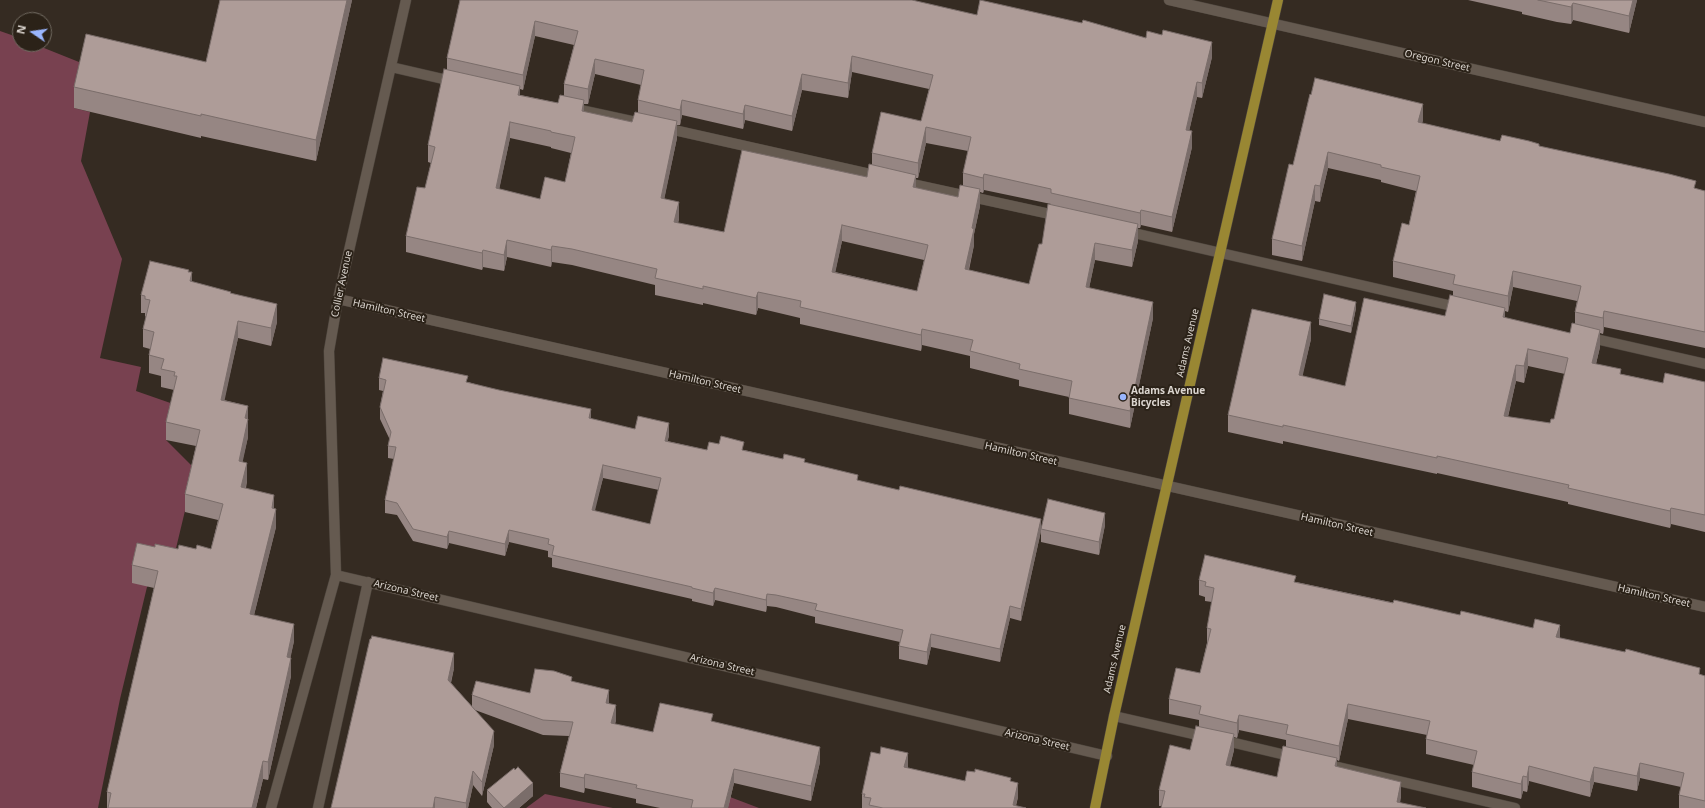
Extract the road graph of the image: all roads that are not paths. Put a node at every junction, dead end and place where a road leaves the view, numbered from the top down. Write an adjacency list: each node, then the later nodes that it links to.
1 (406, 0): 5 (street, Collier Avenue)
2 (1169, 0): 4 (street, Oregon Street)
3 (1278, 0): 4 (main road, Adams Avenue)
4 (1272, 24): 8 (street, Oregon Street); 11 (main road, Adams Avenue)
5 (391, 67): 6 (street); 12 (street, Collier Avenue)
6 (469, 85)
7 (562, 106): 9 (street)
8 (1705, 122)
9 (1066, 218)
10 (1113, 228): 11 (street)
11 (1221, 253): 13 (street); 16 (main road, Adams Avenue)
12 (338, 299): 16 (street, Hamilton Street); 17 (street, Collier Avenue)
13 (1475, 311)
14 (1574, 334): 15 (street)
15 (1705, 364)
16 (1167, 487): 19 (street, Hamilton Street); 20 (main road, Adams Avenue)
17 (336, 575): 18 (street, Arizona Street); 24 (street, Collier Avenue)
18 (368, 582): 21 (street, Arizona Street); 25 (street)
19 (1705, 608)
20 (1114, 716): 21 (main road, Adams Avenue); 22 (street)
21 (1107, 756): 26 (main road, Adams Avenue)
22 (1307, 760)
23 (1330, 765): 27 (street)
24 (271, 808)
25 (318, 808)
26 (1095, 808)
27 (1515, 808)

